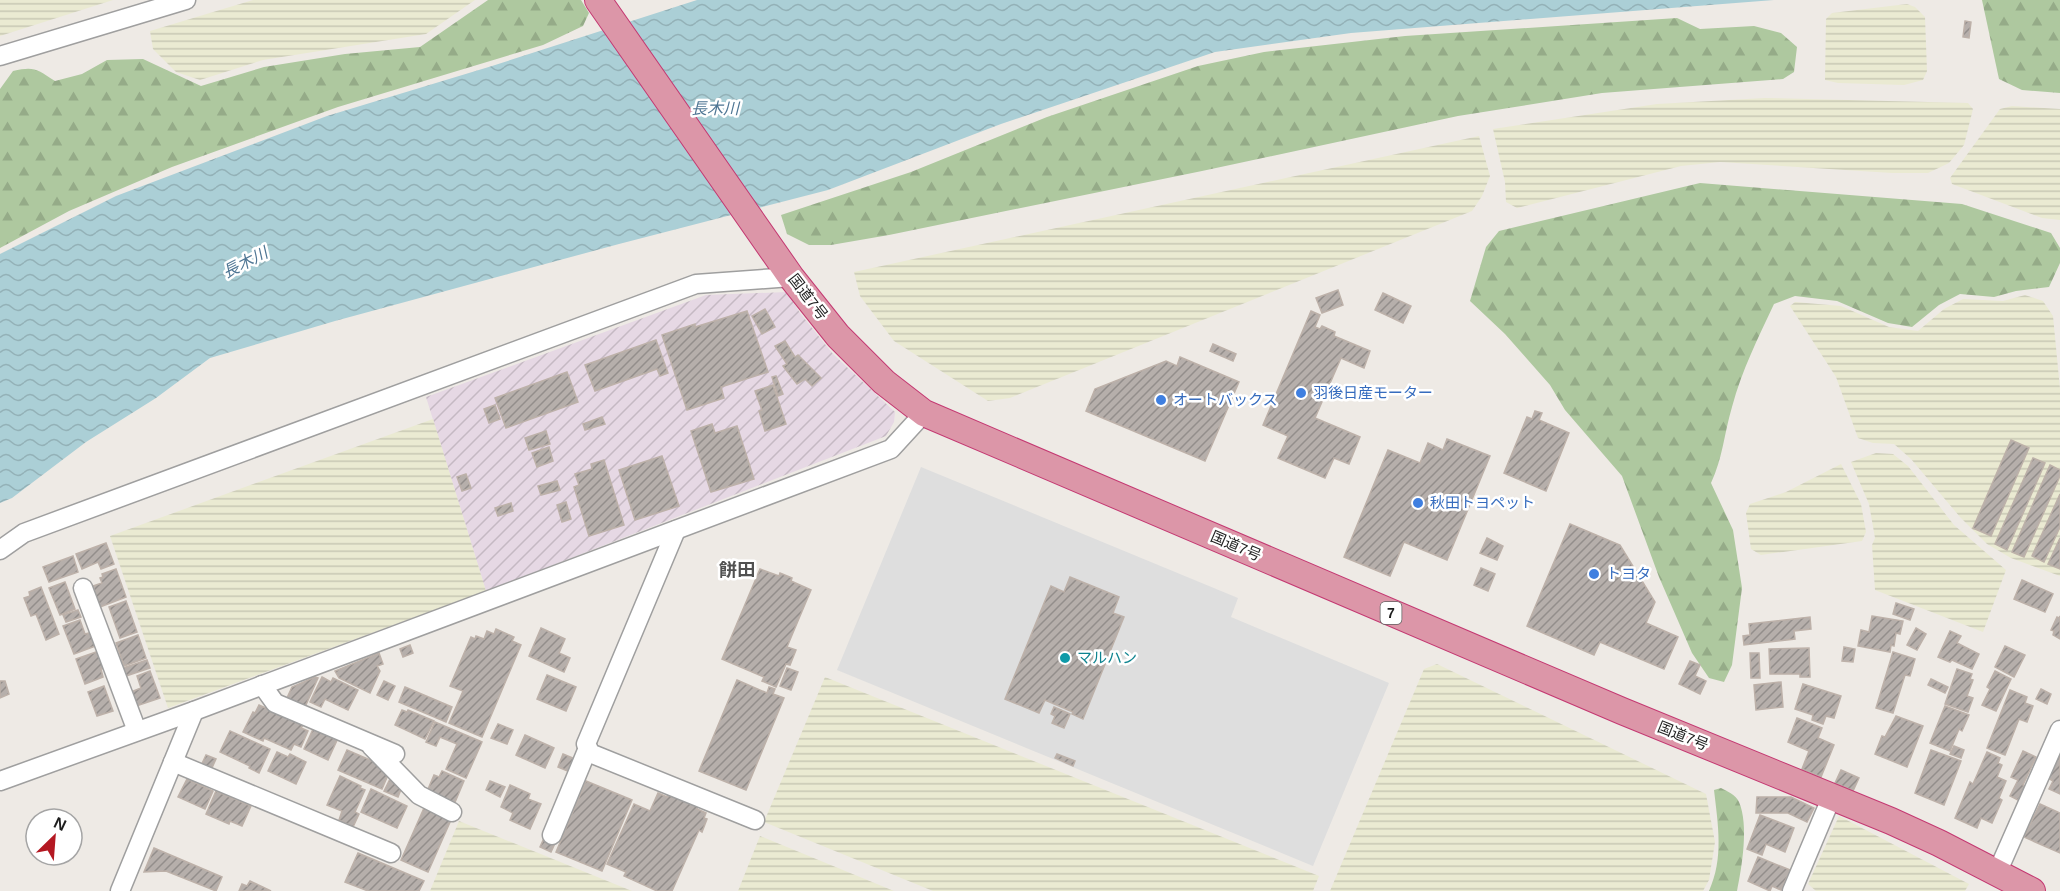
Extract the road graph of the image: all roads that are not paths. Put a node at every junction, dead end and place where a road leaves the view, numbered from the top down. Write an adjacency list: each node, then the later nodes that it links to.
1 (186, 0): 3 (street)
2 (598, 0): 4 (highway, 国道7号 / 7)
3 (0, 56)
4 (785, 268): 5 (highway, 国道7号 / 7); 7 (street)
5 (924, 413): 6 (street); 18 (highway, 国道7号 / 7)
6 (676, 530): 9 (street); 14 (street)
7 (0, 550)
8 (83, 588): 12 (street)
9 (262, 685): 10 (street); 13 (street)
10 (194, 711): 12 (street); 16 (street)
11 (2060, 730): 23 (street)
12 (137, 731): 17 (street)
13 (368, 743): 15 (street); 19 (street)
14 (588, 748): 20 (street); 21 (street)
15 (395, 754)
16 (173, 762): 22 (street); 24 (street)
17 (0, 781)
18 (1832, 796): 23 (highway, 国道7号 / 7); 25 (street)
19 (452, 812)
20 (755, 820)
21 (552, 835)
22 (391, 853)
23 (1998, 873): 26 (highway, 国道7号 / 7)
24 (120, 891)
25 (1792, 891)
26 (2032, 891)

